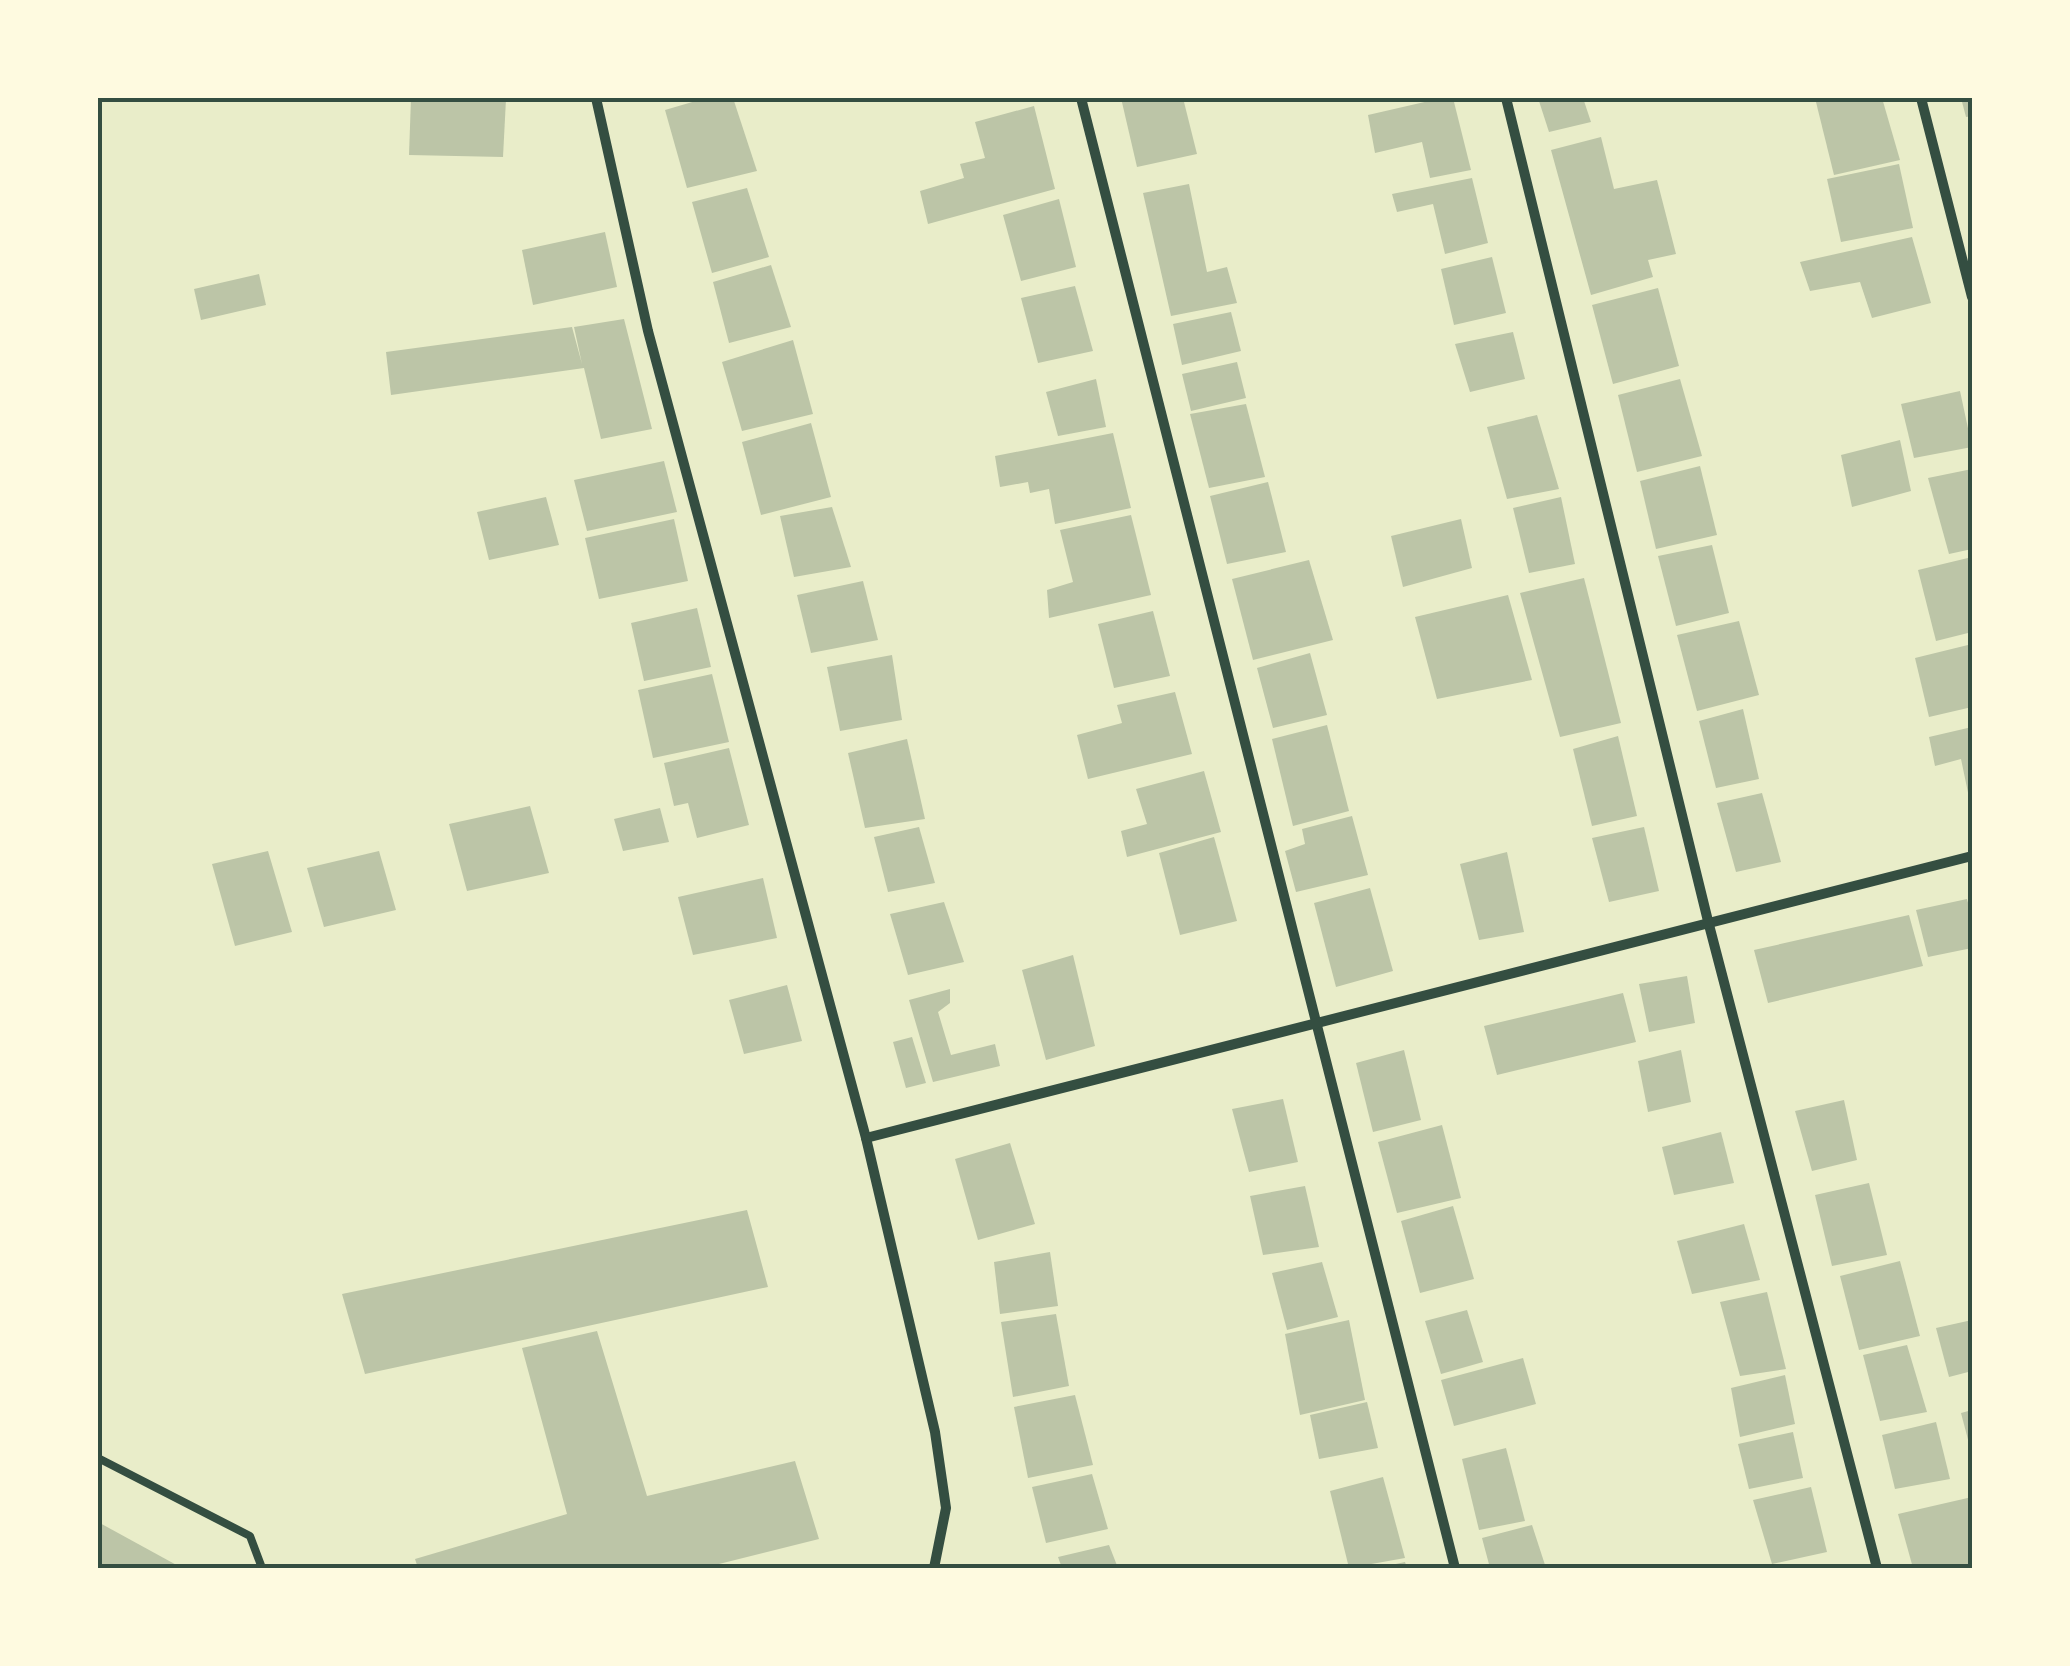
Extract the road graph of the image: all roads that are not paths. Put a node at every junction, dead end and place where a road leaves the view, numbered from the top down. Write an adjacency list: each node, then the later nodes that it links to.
1 (596, 98): 9 (street)
2 (1081, 98): 8 (street)
3 (1506, 98): 7 (street)
4 (1921, 98): 5 (street)
5 (1972, 297)
6 (1972, 856): 7 (street)
7 (1708, 921): 8 (street); 14 (street)
8 (1316, 1025): 9 (street); 13 (street)
9 (866, 1138): 12 (street)
10 (98, 1458): 11 (lane)
11 (262, 1568)
12 (934, 1568)
13 (1454, 1568)
14 (1877, 1568)

